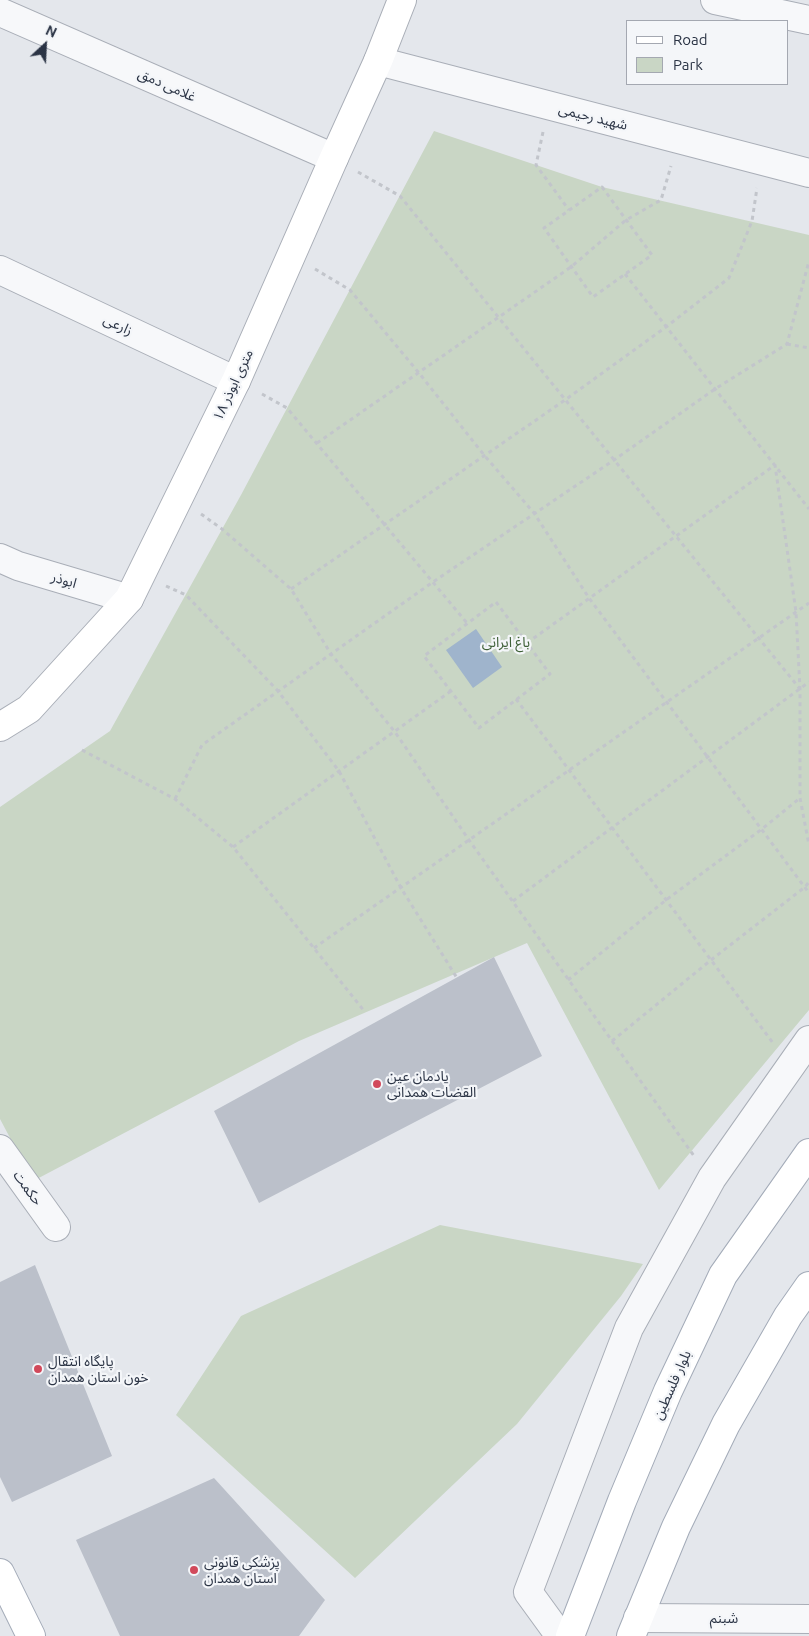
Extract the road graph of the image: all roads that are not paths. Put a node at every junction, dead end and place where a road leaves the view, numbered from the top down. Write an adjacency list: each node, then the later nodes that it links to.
1 (402, 0): 5 (main road, ۱۸ متری ابوذر)
2 (715, 0): 4 (street)
3 (0, 12): 6 (street, غلامی دمق)
4 (809, 20)
5 (378, 61): 6 (main road, ۱۸ متری ابوذر); 7 (street, شهید رحیمی)
6 (334, 158): 9 (main road, ۱۸ متری ابوذر)
7 (809, 173)
8 (0, 270): 9 (street, زارعی)
9 (236, 380): 11 (main road, ۱۸ متری ابوذر)
10 (0, 558): 11 (street, ابوذر)
11 (135, 588): 12 (main road, ۱۸ متری ابوذر)
12 (0, 727)
13 (809, 1040): 22 (street)
14 (0, 1149): 16 (street, حکمت)
15 (809, 1153): 23 (main road, بلوار فلسطین)
16 (56, 1227)
17 (809, 1286): 20 (main road)
18 (0, 1574): 21 (main road)
19 (809, 1619): 20 (street, شبنم)
20 (634, 1627)
21 (31, 1636)
22 (560, 1636)
23 (570, 1636)

